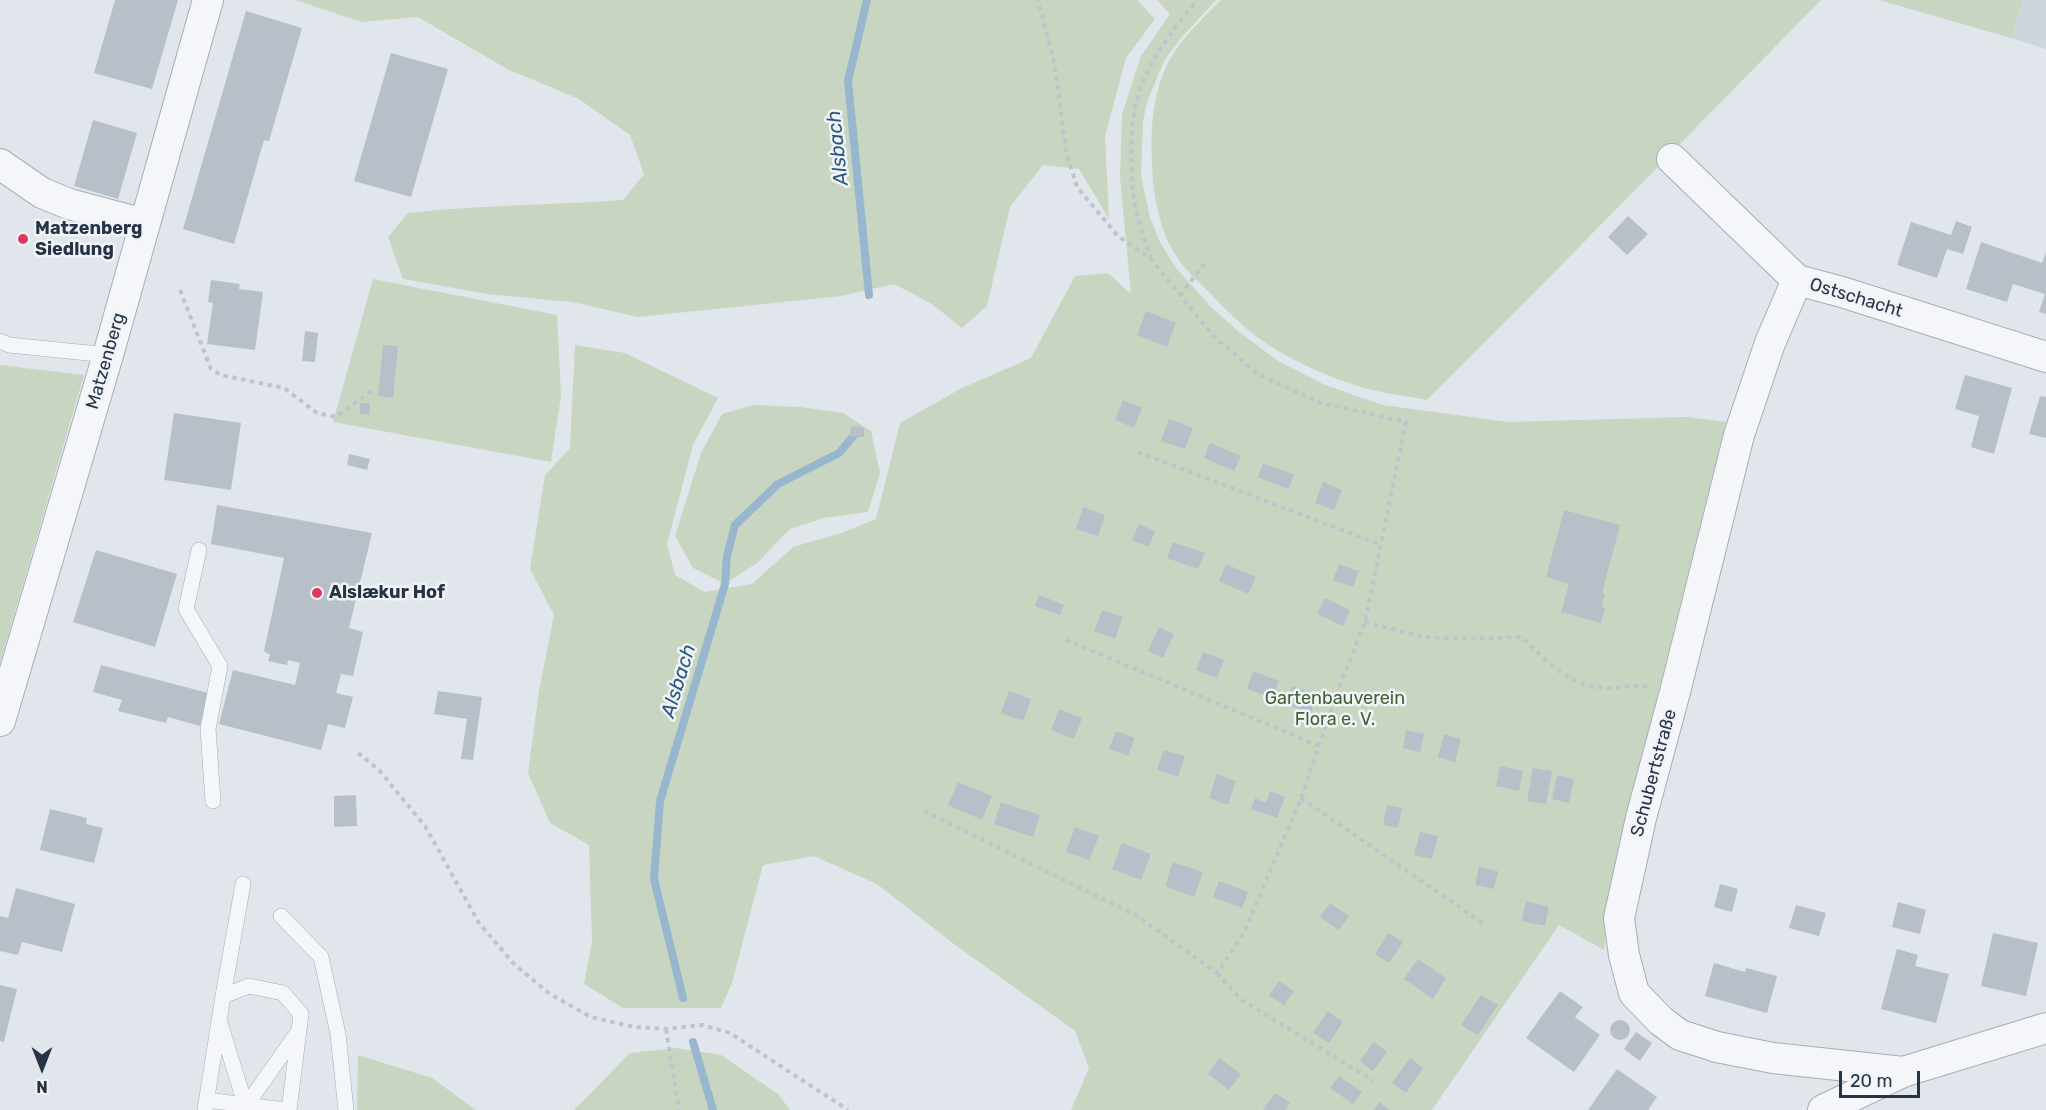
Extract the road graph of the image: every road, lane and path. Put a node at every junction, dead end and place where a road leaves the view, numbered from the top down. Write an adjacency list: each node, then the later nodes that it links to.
1 (208, 0): 6 (street, Matzenberg)
2 (1038, 0): 7 (path)
3 (1197, 0): 7 (path)
4 (1672, 159): 9 (street, Ostschacht)
5 (0, 164): 6 (street)
6 (144, 224): 13 (street, Matzenberg)
7 (1151, 260): 11 (path)
8 (1206, 261): 11 (path)
9 (1797, 280): 14 (street, Ostschacht); 21 (street, Schubertstraße)
10 (180, 290): 15 (path)
11 (1180, 296): 17 (path)
12 (0, 341): 13 (lane)
13 (108, 355): 22 (street, Matzenberg)
14 (2046, 357)
15 (374, 389)
16 (1138, 452): 17 (path)
17 (1381, 545): 19 (path)
18 (199, 550): 26 (lane)
19 (1365, 622): 21 (path); 23 (path)
20 (1066, 640): 23 (path)
21 (1675, 692): 37 (street, Schubertstraße)
22 (0, 721)
23 (1319, 746): 25 (path)
24 (358, 753): 35 (path)
25 (1301, 798): 30 (path); 31 (path)
26 (213, 801)
27 (924, 811): 31 (path)
28 (243, 884): 32 (lane)
29 (281, 916): 42 (lane)
30 (1484, 924)
31 (1217, 973): 38 (path)
32 (223, 996): 33 (lane); 36 (lane)
33 (219, 1020): 39 (lane); 40 (lane)
34 (2046, 1028): 37 (street, Schubertstraße)
35 (666, 1029): 43 (path); 44 (path)
36 (299, 1030): 40 (lane); 41 (lane)
37 (1903, 1072): 45 (street, Schubertstraße)
38 (1374, 1081)
39 (206, 1105): 40 (lane)
40 (245, 1108): 41 (lane)
41 (287, 1110)
42 (346, 1110)
43 (679, 1110)
44 (848, 1110)
45 (1823, 1110)

